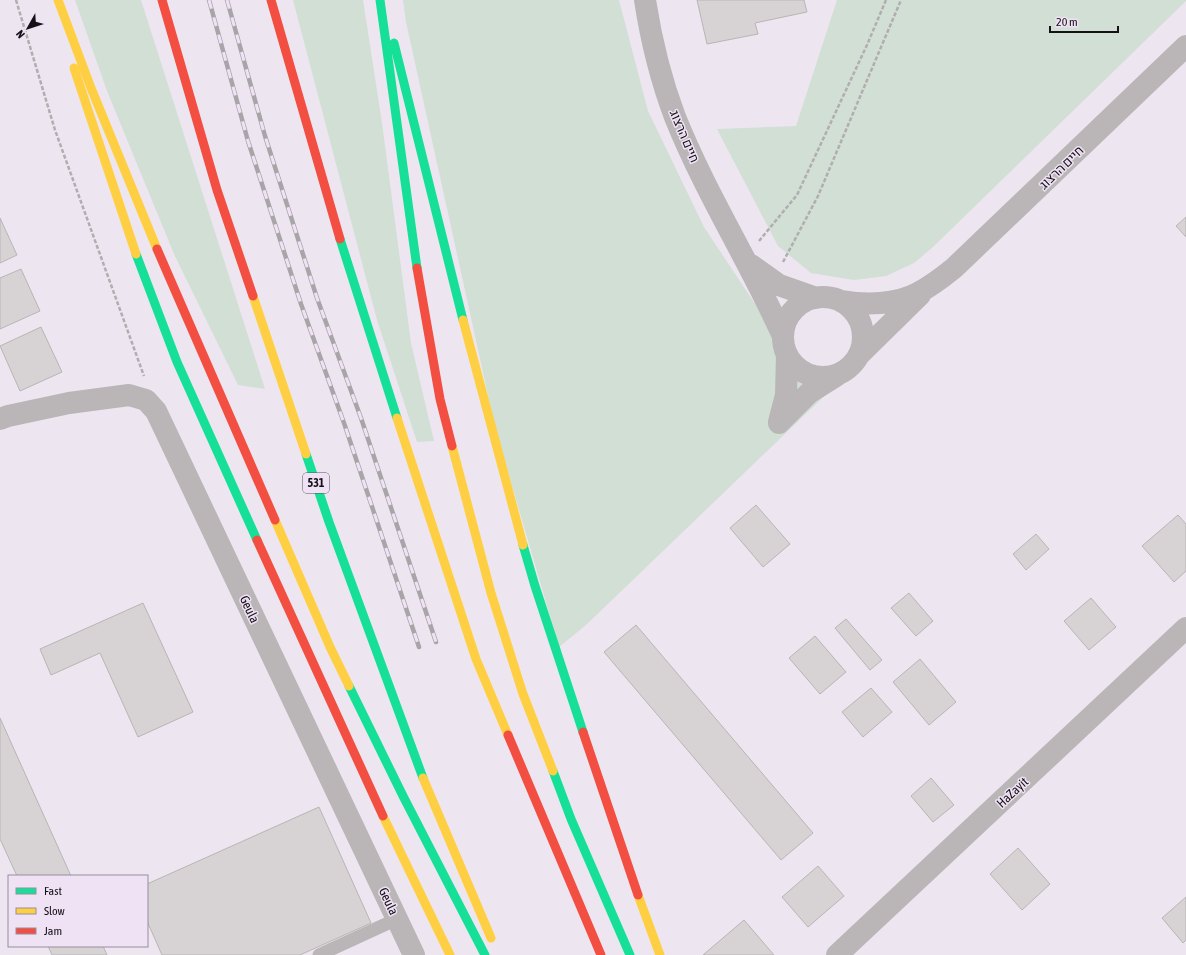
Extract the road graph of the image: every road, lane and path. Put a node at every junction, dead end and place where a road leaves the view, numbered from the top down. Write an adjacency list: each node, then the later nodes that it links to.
1 (16, 0): 19 (path)
2 (52, 0): 26 (main road)
3 (58, 0): 27 (main road)
4 (162, 0): 23 (main road, 531)
5 (271, 0): 28 (main road)
6 (382, 0): 29 (main road); 30 (main road)
7 (645, 0): 11 (street, חיים הרצוג)
8 (886, 0): 11 (path)
9 (901, 0): 12 (path)
10 (1186, 46): 13 (street, חיים הרצוג)
11 (747, 260): 12 (street, חיים הרצוג); 16 (street, חיים הרצוג)
12 (773, 281): 14 (street, חיים הרצוג)
13 (933, 284): 15 (street, חיים הרצוג); 17 (street, חיים הרצוג)
14 (816, 298): 15 (street); 16 (street)
15 (842, 301): 17 (street)
16 (785, 344): 18 (street); 18 (street)
17 (859, 355): 18 (street)
18 (836, 376)
19 (156, 411): 20 (street, Geula); 22 (street, Geula)
20 (3, 412)
21 (1186, 628): 31 (street, HaZayit)
22 (397, 918): 24 (lane); 25 (street, Geula)
23 (495, 948)
24 (319, 955)
25 (414, 955)
26 (450, 955)
27 (485, 955)
28 (601, 955)
29 (630, 955)
30 (660, 955)
31 (837, 955)

